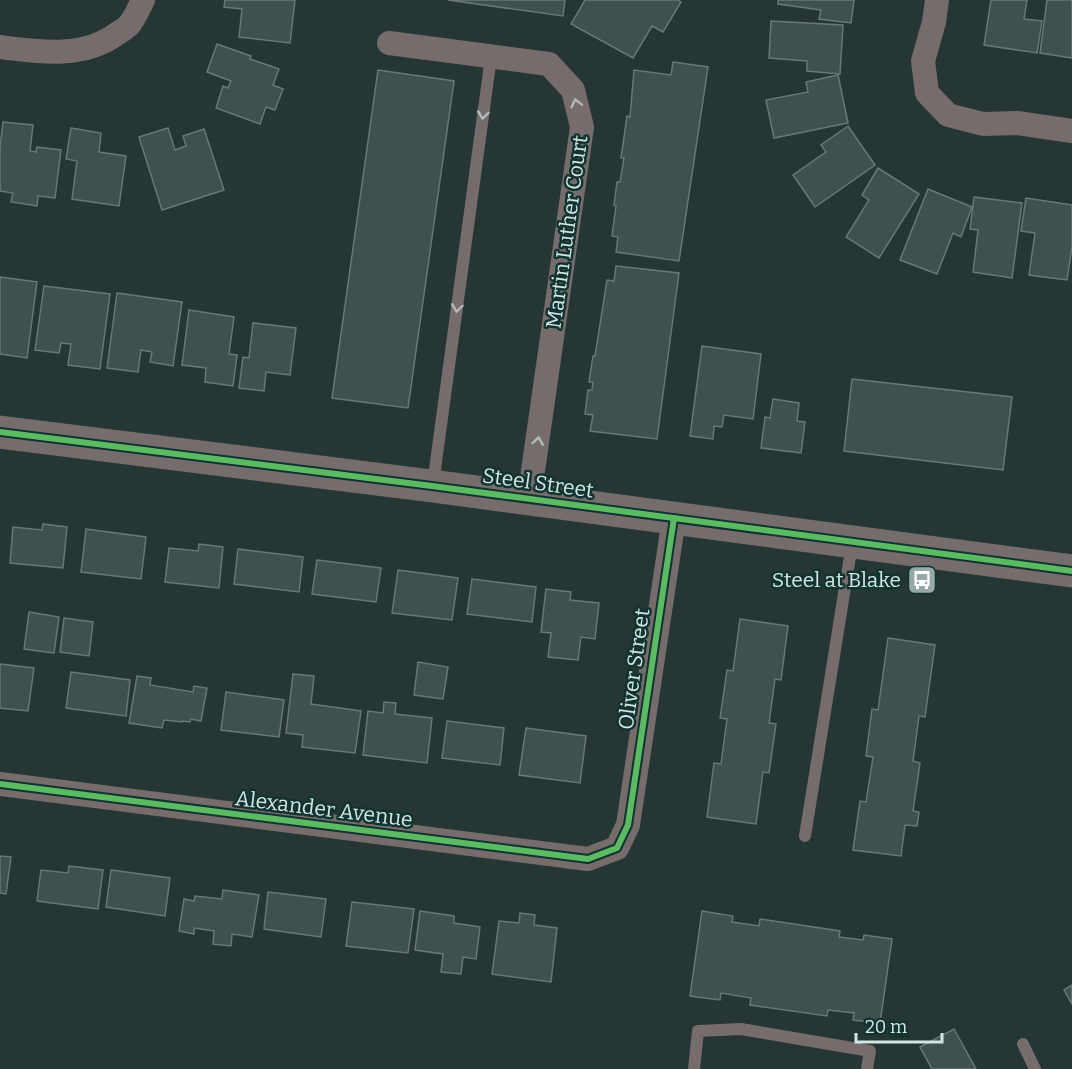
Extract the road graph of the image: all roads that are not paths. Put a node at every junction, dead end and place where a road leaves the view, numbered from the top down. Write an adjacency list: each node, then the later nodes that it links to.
1 (143, 0): 4 (street)
2 (937, 0): 6 (street)
3 (389, 44): 5 (street, Martin Luther Court)
4 (0, 47)
5 (491, 57): 8 (lane, one-way to 8); 9 (street, Martin Luther Court, one-way to 5)
6 (1072, 131)
7 (0, 432): 8 (street, Steel Street)
8 (432, 486): 9 (street, Steel Street)
9 (529, 499): 10 (street, Steel Street)
10 (674, 518): 11 (street, Steel Street); 14 (street, Oliver Street)
11 (852, 542): 12 (street, Steel Street); 15 (lane)
12 (1072, 571)
13 (0, 784): 14 (street, Alexander Avenue)
14 (628, 825)
15 (805, 836)
16 (1023, 1044): 19 (lane)
17 (694, 1069): 18 (lane)
18 (867, 1069)
19 (1035, 1069)

